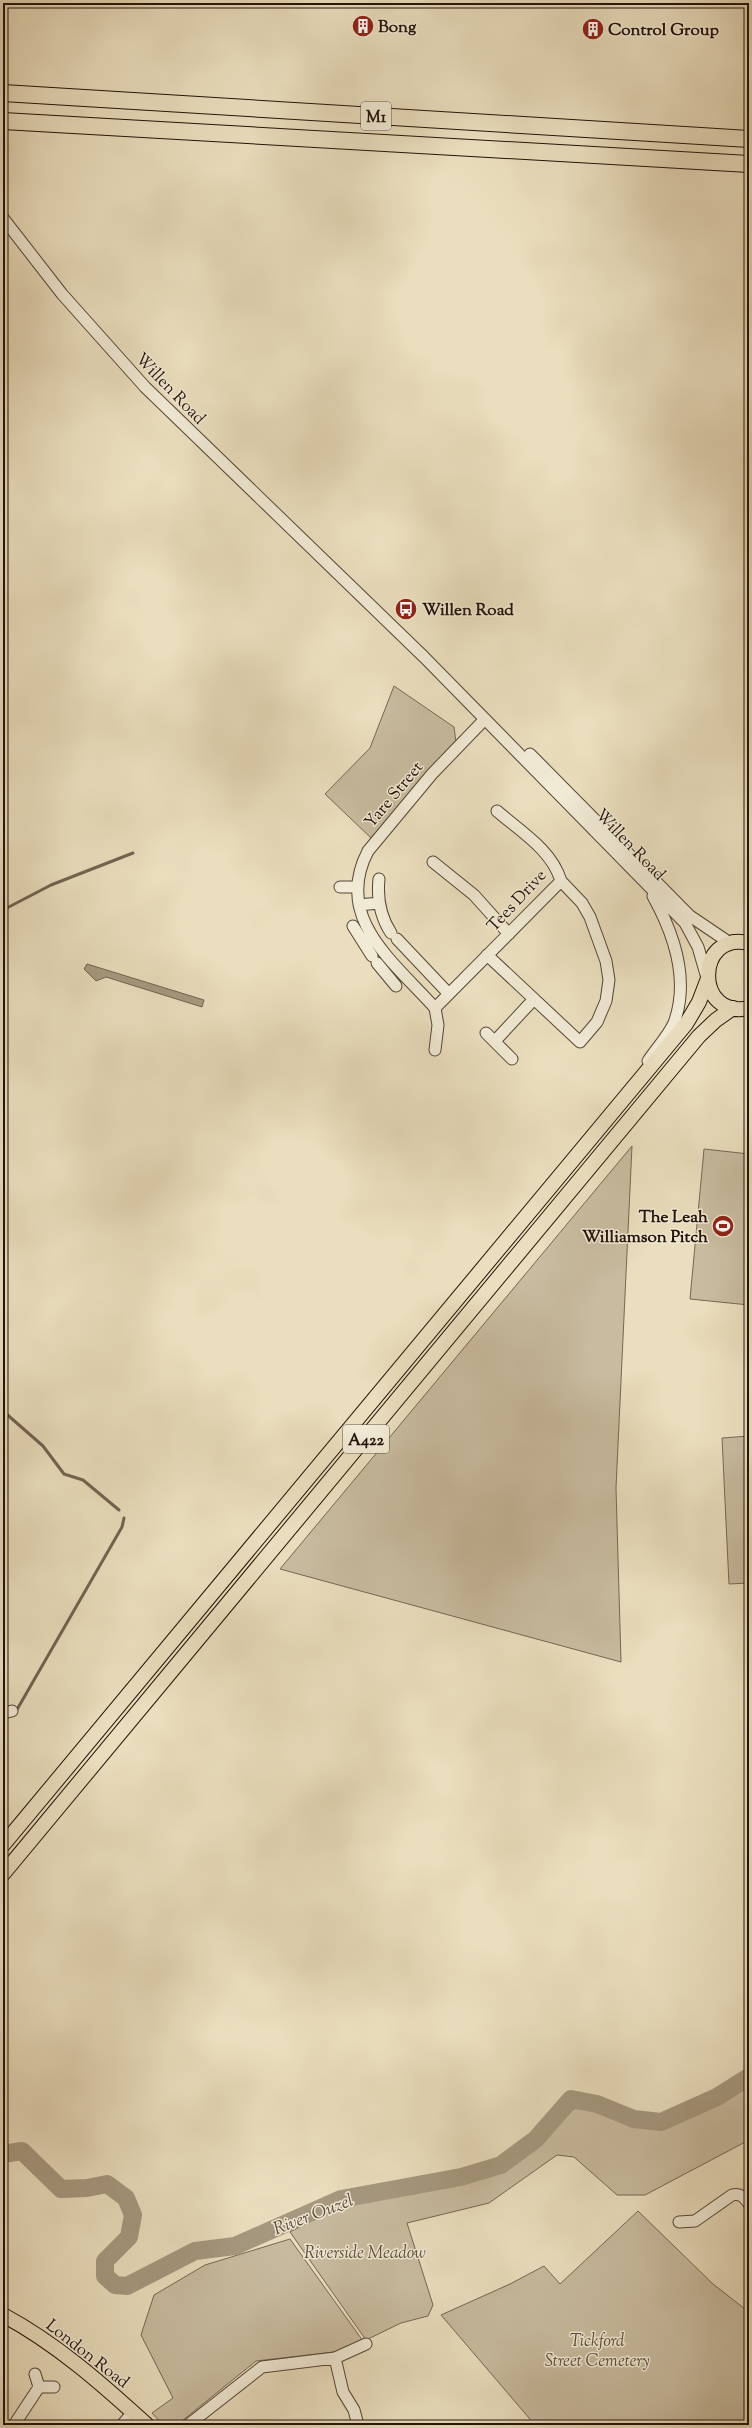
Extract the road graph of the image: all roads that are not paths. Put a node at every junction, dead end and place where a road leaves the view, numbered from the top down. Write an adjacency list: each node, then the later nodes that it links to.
1 (3, 93): 3 (highway, M1)
2 (3, 121): 4 (highway, M1)
3 (749, 139)
4 (749, 164)
5 (3, 218): 6 (street, Willen Road)
6 (100, 338): 7 (street, Willen Road); 20 (street, Willen Road)
7 (485, 720): 12 (street, Willen Road); 14 (street, Yare Street)
8 (497, 811): 11 (street, Tees Drive)
9 (433, 862): 18 (street)
10 (379, 879): 15 (street)
11 (561, 880): 18 (street, Tees Drive); 27 (street)
12 (646, 884): 24 (street, Willen Road); 35 (street)
13 (340, 887): 14 (street)
14 (357, 888): 16 (street, Yare Street)
15 (379, 903): 16 (street); 26 (street)
16 (359, 905): 19 (street, Yare Street)
17 (353, 926): 19 (street, Yare Street)
18 (509, 934): 21 (street, Tees Drive)
19 (366, 939): 22 (street, Yare Street); 23 (street, Yare Street)
20 (743, 942): 24 (main road)
21 (487, 955): 26 (street, Tees Drive); 27 (street)
22 (396, 964): 23 (street); 28 (street, Yare Street)
23 (386, 974): 25 (street, Yare Street)
24 (707, 981): 29 (main road); 35 (main road, A422)
25 (396, 986)
26 (449, 994): 28 (street, Tees Drive)
27 (534, 999): 32 (street)
28 (435, 1008): 33 (street)
29 (733, 1008): 30 (main road); 37 (main road, A422)
30 (749, 1008)
31 (486, 1033): 32 (street)
32 (495, 1041): 34 (street)
33 (435, 1050)
34 (512, 1059)
35 (628, 1094): 36 (main road, A422)
36 (3, 1845)
37 (3, 1874)
38 (749, 2204): 39 (street)
39 (680, 2222)
40 (3, 2316): 46 (main road, London Road)
41 (366, 2344): 42 (street)
42 (335, 2358): 50 (street); 51 (street)
43 (35, 2374): 44 (street)
44 (39, 2387): 45 (street); 47 (street)
45 (54, 2387)
46 (133, 2412): 48 (street); 49 (main road, London Road)
47 (14, 2425)
48 (122, 2425)
49 (147, 2425)
50 (188, 2425)
51 (358, 2425)

